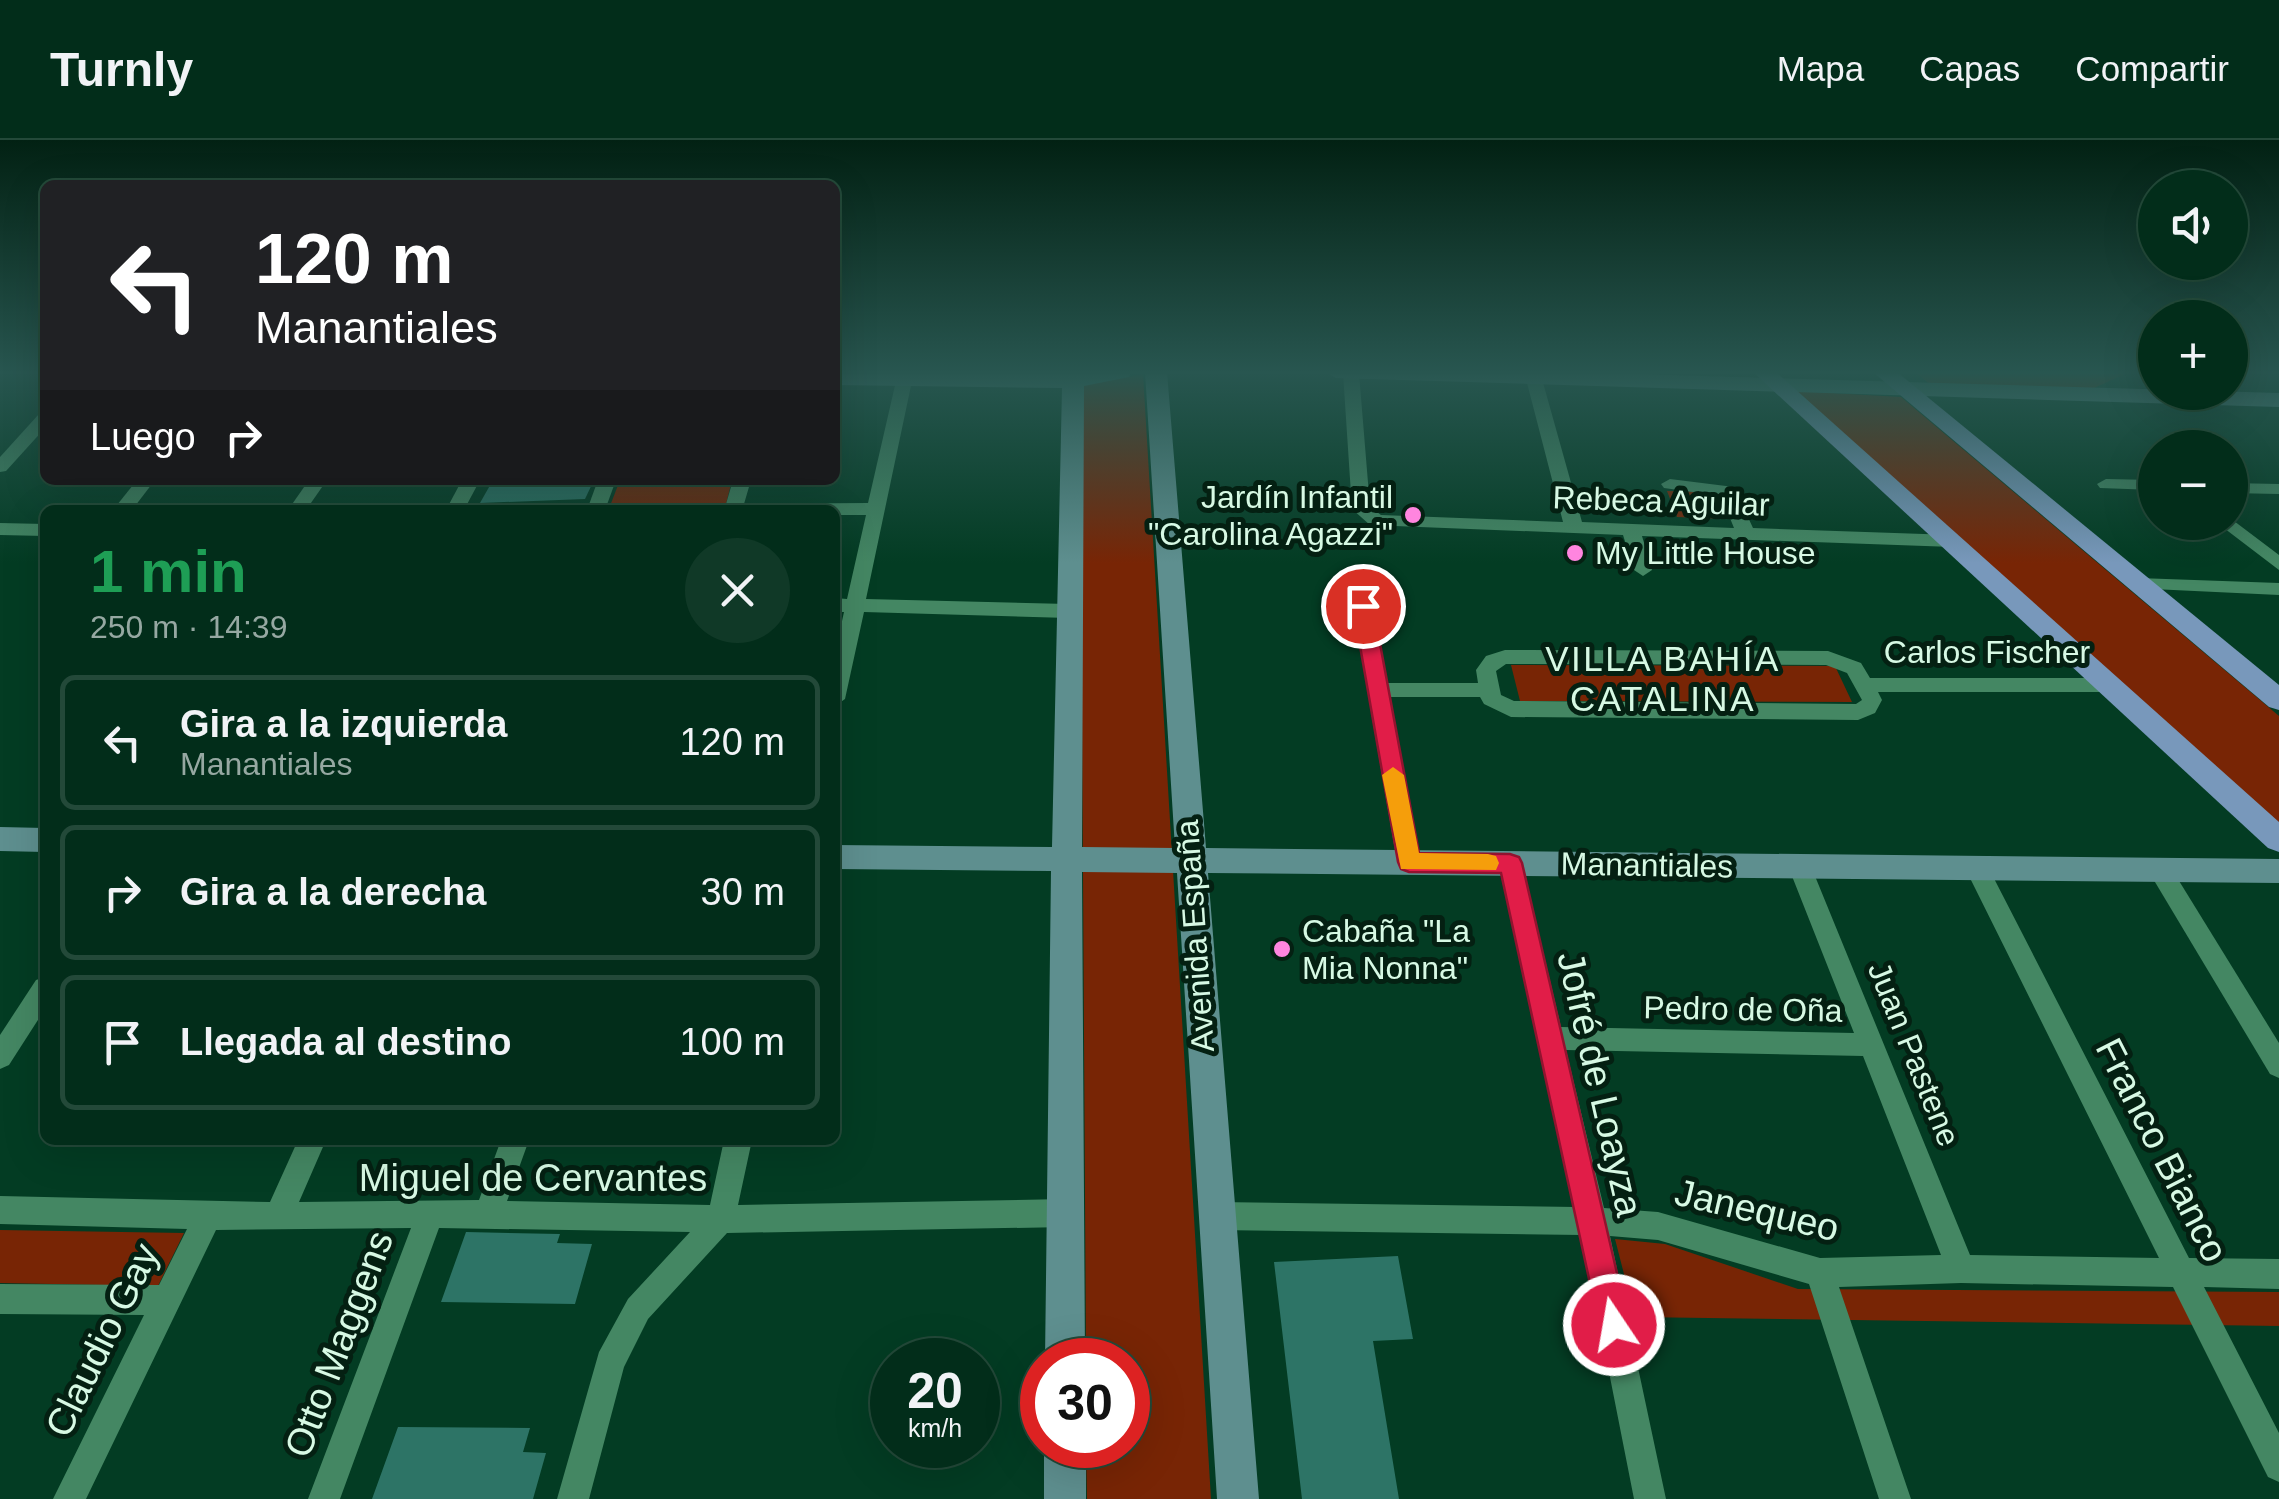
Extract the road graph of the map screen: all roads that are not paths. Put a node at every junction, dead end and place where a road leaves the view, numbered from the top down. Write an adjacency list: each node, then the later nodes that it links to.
1 (29, 435): 9 (street)
2 (891, 435): 18 (street)
3 (1071, 435): 32 (main road)
4 (1160, 435): 46 (main road, Avenida España)
5 (1356, 435): 19 (street, Rebeca Aguilar)
6 (1549, 435): 19 (street)
7 (1833, 435): 25 (main road)
8 (1960, 435): 28 (main road)
9 (0, 467)
10 (1670, 484): 23 (street)
11 (2106, 484): 13 (street)
12 (142, 485): 16 (street)
13 (2138, 485)
14 (2248, 488): 15 (street)
15 (2279, 489)
16 (126, 505)
17 (840, 510): 18 (street)
18 (874, 510): 30 (street)
19 (1574, 528): 22 (street, Rebeca Aguilar)
20 (0, 529): 21 (street)
21 (40, 530)
22 (1632, 530): 23 (street, Rebeca Aguilar); 27 (street)
23 (1746, 534): 25 (street, Rebeca Aguilar)
24 (2248, 540): 26 (street)
25 (1952, 542): 35 (main road)
26 (2279, 564)
27 (1643, 570)
28 (2138, 584): 29 (street); 38 (main road)
29 (2279, 589)
30 (845, 605): 32 (street); 33 (street)
31 (1363, 606): 36 (street)
32 (1068, 611): 44 (main road)
33 (840, 652)
34 (1865, 685): 35 (street, Carlos Fischer); 37 (street, Carlos Fischer); 37 (street, Carlos Fischer)
35 (2109, 685): 41 (main road)
36 (1378, 690): 37 (street, Carlos Fischer); 47 (street)
37 (1488, 690)
38 (2279, 700)
39 (0, 839): 40 (main road)
40 (40, 840)
41 (2279, 840)
42 (840, 857): 44 (main road, Manantiales)
43 (0, 859): 45 (main road)
44 (1066, 859): 46 (main road, Manantiales); 62 (main road)
45 (40, 860)
46 (1189, 860): 47 (main road, Manantiales); 66 (main road, Avenida España)
47 (1409, 862): 48 (main road, Manantiales)
48 (1510, 863): 49 (main road, Manantiales); 54 (street, Jofré de Loayza)
49 (1800, 866): 50 (main road, Manantiales); 55 (street, Juan Pastene)
50 (1978, 868): 51 (main road, Manantiales); 72 (street, Franco Bianco)
51 (2160, 870): 52 (main road, Manantiales); 57 (street)
52 (2279, 871)
53 (34, 1023): 56 (street)
54 (1551, 1038): 55 (street, Pedro de Oña); 69 (street, Jofré de Loayza)
55 (1874, 1045): 70 (street, Juan Pastene)
56 (0, 1057)
57 (2279, 1066)
58 (310, 1145): 65 (street)
59 (513, 1145): 63 (street)
60 (737, 1145): 68 (street)
61 (0, 1210): 64 (street, Miguel de Cervantes)
62 (1066, 1213): 68 (street, Miguel de Cervantes); 76 (main road)
63 (488, 1214): 67 (street, Miguel de Cervantes); 68 (street, Miguel de Cervantes)
64 (208, 1216): 65 (street, Miguel de Cervantes); 75 (street, Claudio Gay)
65 (278, 1216): 67 (street, Miguel de Cervantes)
66 (1217, 1216): 69 (street, Janequeo); 83 (main road, Avenida España)
67 (429, 1217): 80 (street, Otto Maggens)
68 (721, 1219): 81 (street)
69 (1593, 1220): 71 (street, Janequeo); 84 (street, Jofré de Loayza)
70 (1961, 1268): 71 (street, Janequeo); 72 (street, Janequeo)
71 (1820, 1273): 85 (street)
72 (2182, 1274): 73 (street, Janequeo); 77 (street, Franco Bianco)
73 (2279, 1274)
74 (0, 1299): 75 (street)
75 (167, 1300): 79 (street, Claudio Gay)
76 (1065, 1338)
77 (2279, 1466)
78 (1065, 1468): 82 (main road)
79 (69, 1499)
80 (324, 1499)
81 (573, 1499)
82 (1065, 1499)
83 (1238, 1499)
84 (1650, 1499)
85 (1894, 1499)

